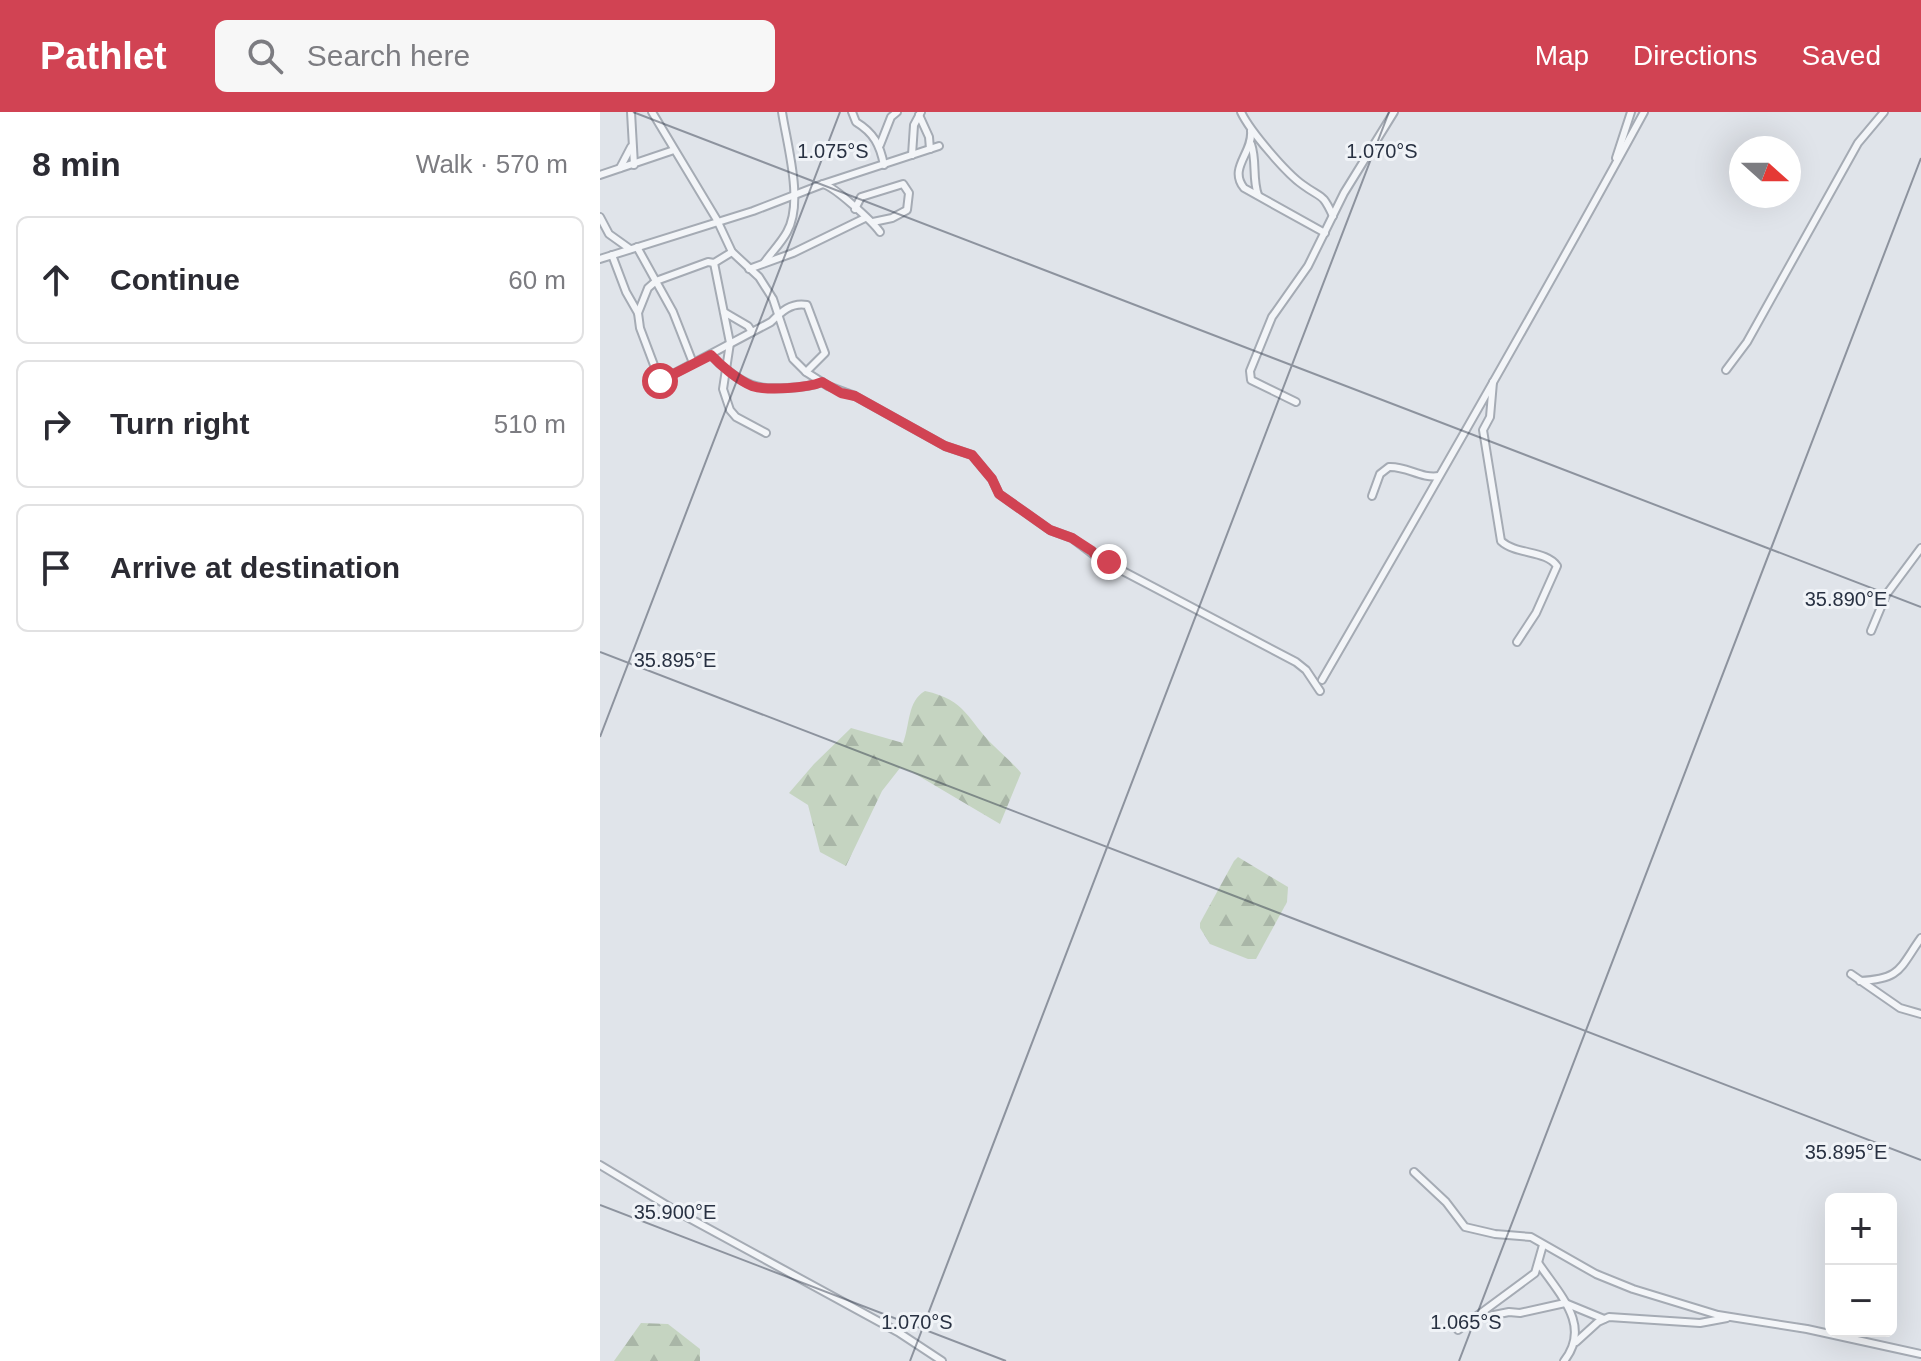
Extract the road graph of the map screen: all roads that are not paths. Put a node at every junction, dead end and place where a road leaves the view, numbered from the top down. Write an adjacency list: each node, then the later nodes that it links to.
1 (631, 112): 13 (street)
2 (652, 112): 16 (street)
3 (782, 112): 24 (street)
4 (852, 112): 15 (street)
5 (897, 112): 15 (street)
6 (1241, 112): 12 (street)
7 (1394, 112): 27 (street)
8 (1631, 112): 20 (street)
9 (1644, 112): 20 (street)
10 (1884, 112): 50 (street)
11 (919, 113): 17 (street); 17 (street)
12 (1251, 131): 14 (street); 27 (street)
13 (633, 144): 18 (street); 21 (street)
14 (1251, 144): 25 (street); 25 (street)
15 (880, 145): 19 (street)
16 (674, 150): 18 (street); 30 (street)
17 (912, 155): 19 (street)
18 (634, 165): 21 (street)
19 (884, 165): 23 (street)
20 (1613, 167): 52 (street)
21 (620, 168): 22 (street)
22 (600, 175)
23 (823, 184): 24 (street); 26 (street)
24 (794, 195): 30 (street); 39 (street)
25 (1258, 196): 33 (street)
26 (855, 209): 29 (street); 31 (street)
27 (1333, 216): 33 (street)
28 (600, 217): 34 (street)
29 (865, 218): 31 (street); 39 (street)
30 (717, 220): 34 (street); 35 (street)
31 (873, 222): 32 (street)
32 (880, 232)
33 (1325, 233): 54 (street)
34 (634, 248): 36 (street); 41 (street)
35 (732, 252): 38 (street); 40 (street)
36 (612, 255): 37 (street); 43 (street)
37 (600, 259)
38 (714, 263): 41 (street); 42 (street)
39 (764, 263): 40 (street)
40 (749, 269): 44 (street)
41 (656, 281): 43 (street); 48 (street)
42 (724, 312): 45 (street); 46 (street)
43 (638, 313): 48 (street)
44 (777, 314): 45 (street); 51 (street); 51 (street)
45 (752, 332): 46 (street)
46 (730, 343): 47 (street); 49 (street)
47 (711, 355): 48 (street); 49 (street)
48 (693, 363)
49 (724, 367): 53 (street); 55 (street)
50 (1726, 370)
51 (806, 372): 53 (street)
52 (1494, 378): 56 (street); 60 (street)
53 (822, 382): 62 (street)
54 (1296, 402)
55 (766, 433)
56 (1439, 476): 57 (street); 61 (street)
57 (1372, 496)
58 (1921, 548): 59 (street)
59 (1871, 631)
60 (1517, 642)
61 (1322, 680)
62 (1320, 691)
63 (1921, 938): 65 (street)
64 (1851, 974): 66 (street)
65 (1882, 980): 66 (street); 67 (street)
66 (1860, 981): 67 (street)
67 (1873, 989): 68 (street)
68 (1921, 1014)
69 (600, 1165): 80 (street)
70 (1414, 1172): 71 (street)
71 (1543, 1245): 72 (street); 74 (street)
72 (1539, 1264): 73 (street); 75 (street)
73 (1565, 1303): 75 (street); 76 (street); 78 (street)
74 (1730, 1317): 76 (street); 79 (street)
75 (1474, 1319): 77 (street)
76 (1604, 1319): 78 (street)
77 (1458, 1330)
78 (1576, 1342): 81 (street)
79 (1921, 1354)
80 (942, 1361)
81 (1564, 1361)

